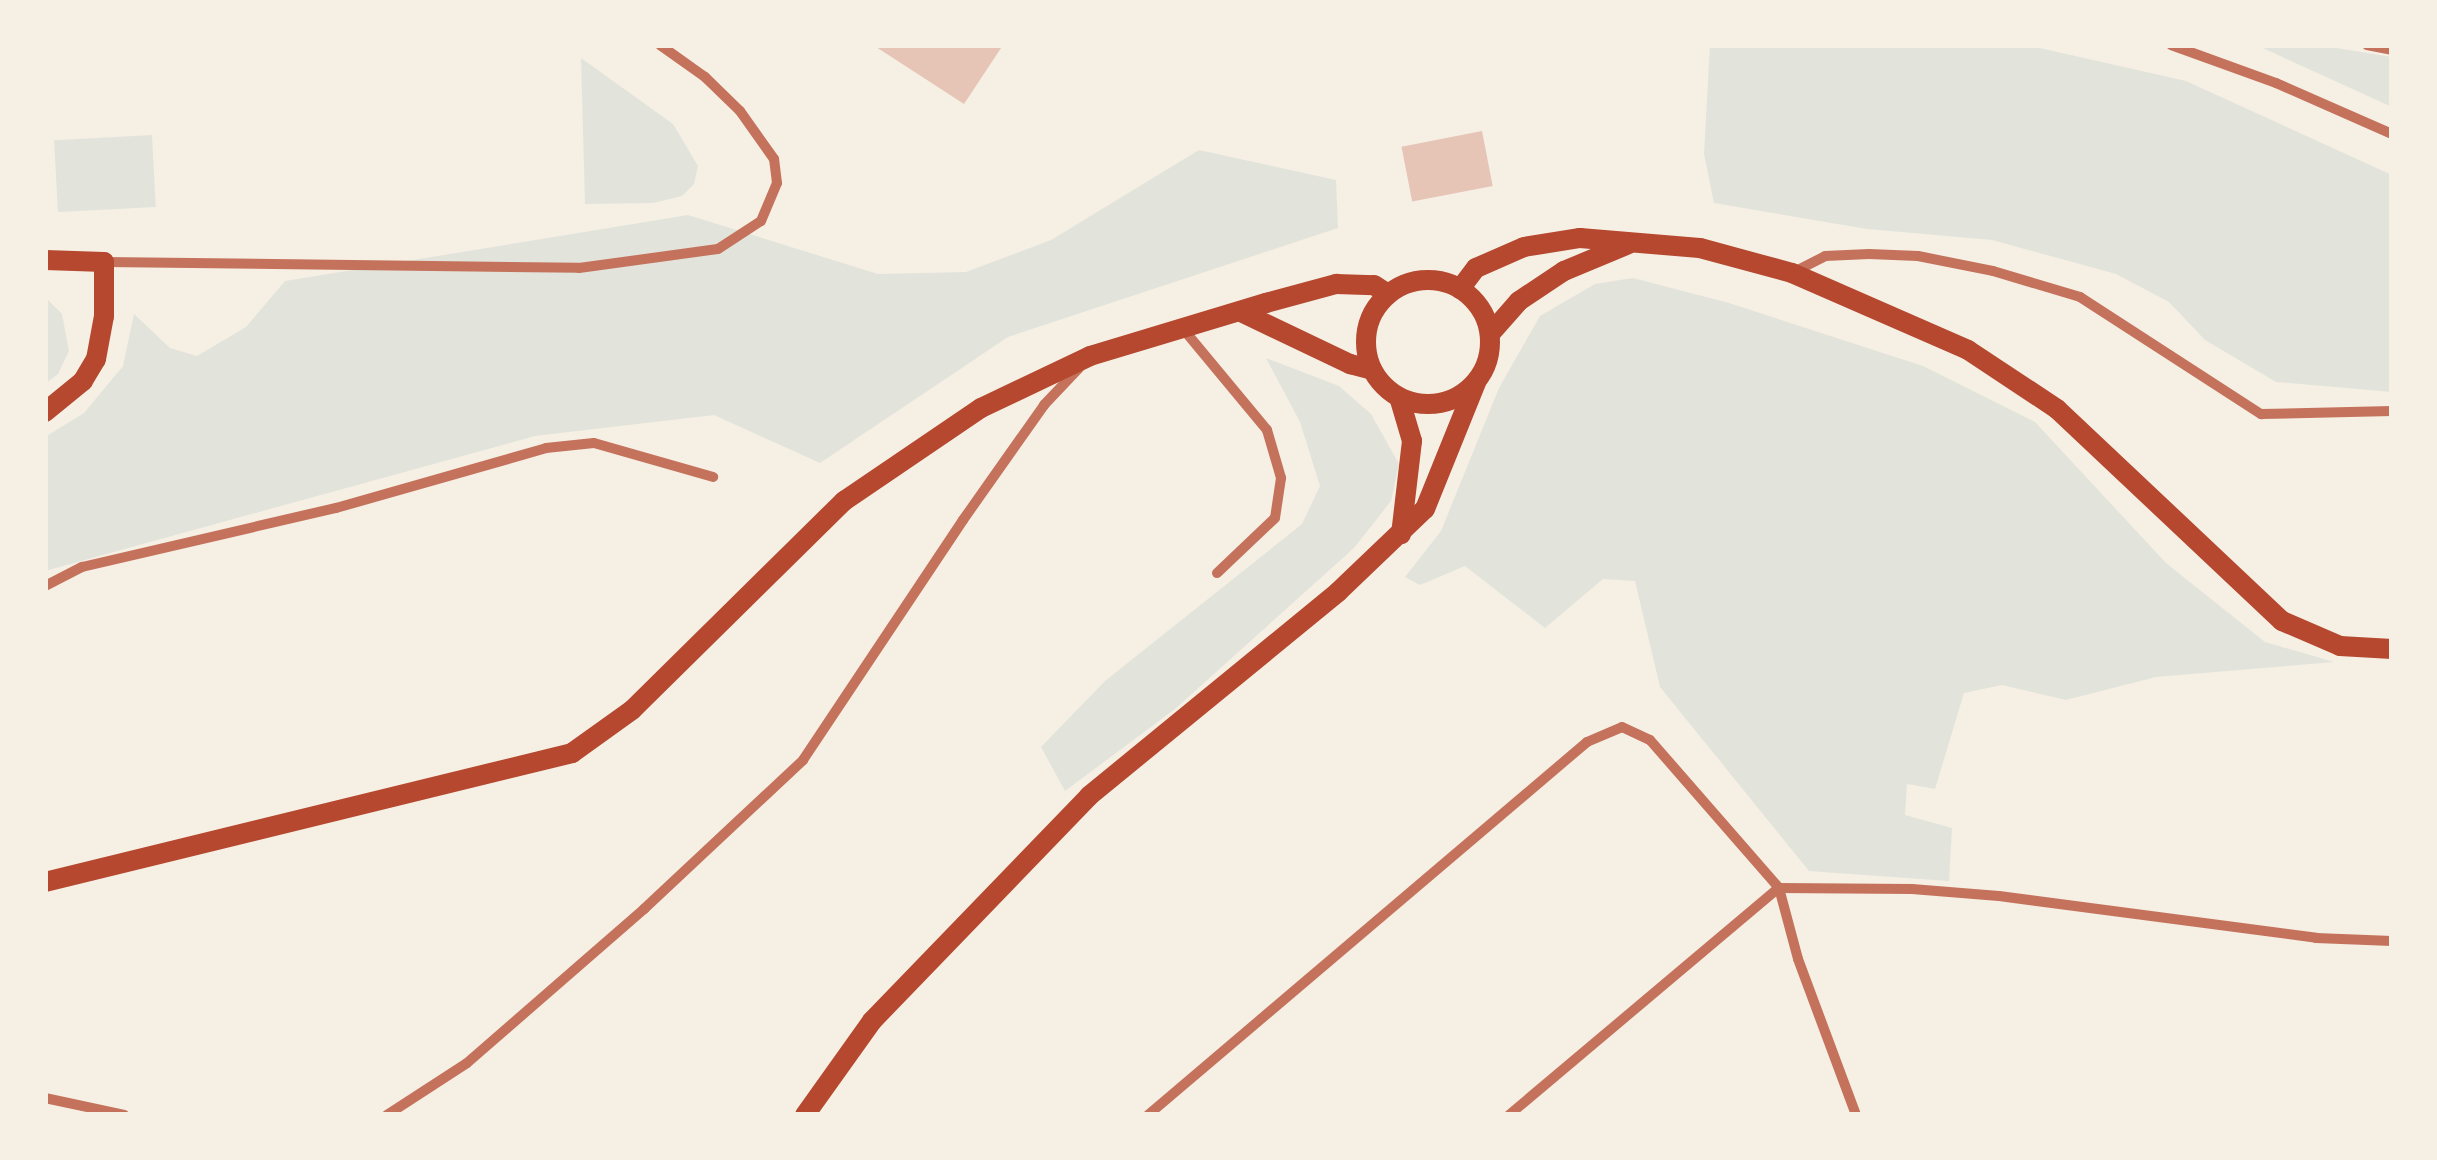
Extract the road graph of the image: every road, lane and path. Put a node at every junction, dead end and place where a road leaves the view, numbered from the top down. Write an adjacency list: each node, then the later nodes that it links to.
1 (660, 45): 8 (street)
2 (2171, 45): 5 (street)
3 (2367, 45): 4 (street)
4 (2392, 50)
5 (2392, 134)
6 (1631, 243): 9 (main road); 10 (main road); 14 (main road)
7 (45, 260): 8 (main road)
8 (104, 262): 19 (main road)
9 (1792, 273): 20 (street); 25 (main road)
10 (1460, 289): 11 (main road); 14 (main road)
11 (1388, 294): 12 (main road); 16 (main road)
12 (1243, 313): 13 (main road); 16 (main road)
13 (1184, 330): 15 (main road); 23 (street)
14 (1490, 334): 17 (main road)
15 (1090, 356): 26 (main road); 31 (street)
16 (1372, 370): 18 (main road)
17 (1477, 380): 18 (main road); 22 (main road)
18 (1400, 397): 22 (main road)
19 (45, 412)
20 (2392, 412)
21 (713, 477): 24 (street)
22 (1401, 534): 32 (main road)
23 (1217, 573)
24 (45, 586)
25 (2392, 649)
26 (45, 882)
27 (1780, 888): 28 (street); 33 (street); 34 (street); 35 (street)
28 (2392, 942)
29 (45, 1098): 30 (street)
30 (124, 1115)
31 (387, 1115)
32 (805, 1115)
33 (1148, 1115)
34 (1509, 1115)
35 (1856, 1115)

